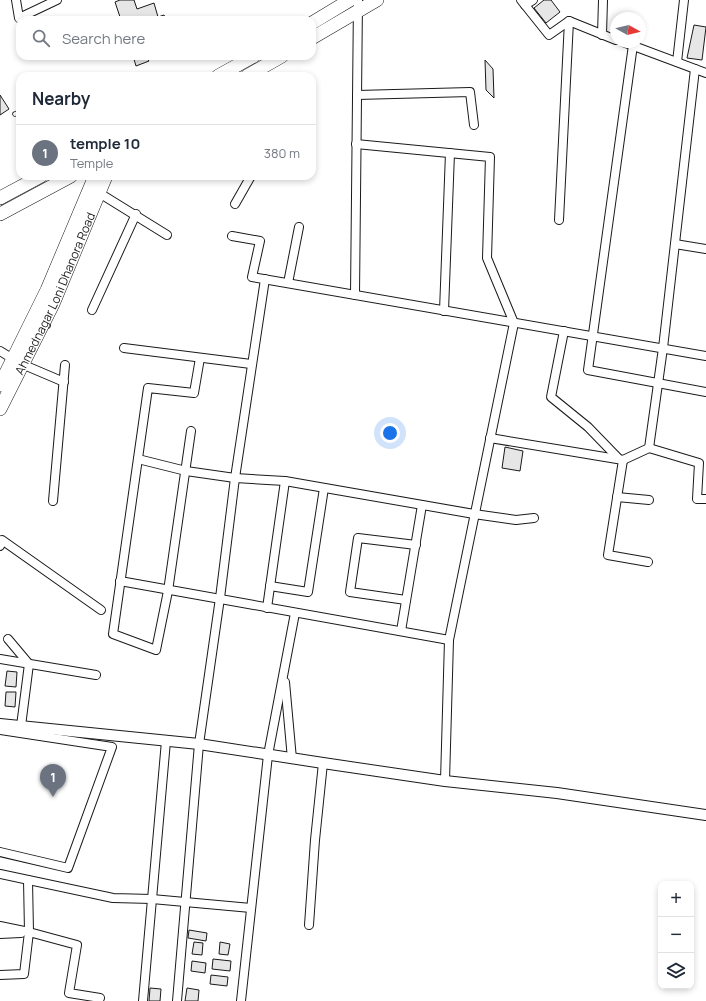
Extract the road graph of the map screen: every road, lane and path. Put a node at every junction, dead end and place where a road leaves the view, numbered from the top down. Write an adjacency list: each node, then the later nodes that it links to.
1 (16, 0): 10 (street)
2 (57, 0): 11 (street)
3 (350, 0): 12 (main road)
4 (377, 0): 9 (main road)
5 (533, 0): 8 (street)
6 (604, 0): 15 (street)
7 (684, 0): 21 (street)
8 (523, 3): 13 (street)
9 (358, 5): 14 (main road); 26 (street)
10 (19, 16)
11 (23, 16)
12 (316, 21)
13 (569, 21): 15 (street); 38 (street)
14 (316, 35)
15 (602, 35): 16 (street)
16 (610, 38)
17 (633, 48): 51 (street)
18 (641, 48): 21 (street)
19 (247, 60): 23 (main road)
20 (275, 60): 24 (main road)
21 (677, 62): 22 (street)
22 (695, 69): 25 (street); 42 (street)
23 (225, 72)
24 (254, 72)
25 (706, 73)
26 (357, 95): 27 (street); 28 (street)
27 (474, 125)
28 (356, 144): 29 (street); 46 (street)
29 (450, 153): 48 (street); 49 (street)
30 (34, 180): 34 (main road)
31 (64, 180): 36 (main road)
32 (249, 180): 35 (street)
33 (95, 186): 37 (street); 57 (main road, Ahmednagar Loni Dhanora Road)
34 (0, 198)
35 (235, 204)
36 (0, 214)
37 (136, 214): 40 (street); 47 (street)
38 (559, 220)
39 (299, 227): 45 (street)
40 (167, 235)
41 (232, 236): 44 (street)
42 (675, 244): 43 (street); 53 (street)
43 (706, 249)
44 (265, 279): 45 (street); 58 (street)
45 (288, 284): 46 (street)
46 (355, 295): 48 (street)
47 (92, 310)
48 (444, 311): 49 (street)
49 (514, 323): 50 (street); 66 (street)
50 (564, 331): 51 (street); 69 (street)
51 (594, 337): 53 (street); 62 (street)
52 (124, 348): 56 (street)
53 (663, 348): 55 (street); 62 (street)
54 (0, 351): 57 (street)
55 (706, 356)
56 (200, 358): 58 (street); 68 (street)
57 (18, 362): 60 (street); 61 (main road, Ahmednagar Loni Dhanora Road); 64 (main road, Ahmednagar Loni Dhanora Road)
58 (251, 364): 71 (street)
59 (65, 365): 60 (street)
60 (64, 382): 77 (street)
61 (0, 384)
62 (658, 384): 63 (street); 67 (street)
63 (706, 392)
64 (0, 409)
65 (191, 431): 70 (street)
66 (490, 438): 69 (street); 79 (street)
67 (649, 448): 69 (street); 75 (street)
68 (138, 459): 70 (street); 84 (street)
69 (621, 460): 74 (street)
70 (186, 471): 71 (street); 86 (street)
71 (235, 478): 72 (street); 87 (street)
72 (285, 481): 73 (street); 85 (street)
73 (324, 488): 78 (street); 85 (street)
74 (617, 497): 76 (street); 83 (street)
75 (706, 499)
76 (649, 500)
77 (53, 501)
78 (422, 505): 79 (street); 81 (street)
79 (474, 514): 80 (street); 94 (street)
80 (534, 518)
81 (416, 545): 88 (street); 88 (street)
82 (0, 546): 90 (street)
83 (648, 562)
84 (120, 581): 86 (street); 86 (street)
85 (270, 586): 89 (street)
86 (168, 591): 87 (street)
87 (220, 598): 89 (street); 103 (street)
88 (406, 600): 92 (street)
89 (267, 608): 91 (street)
90 (101, 610)
91 (295, 613): 92 (street); 97 (street)
92 (401, 632): 94 (street)
93 (8, 639): 96 (street)
94 (449, 640): 107 (street)
95 (0, 659): 96 (street)
96 (29, 664): 98 (street); 100 (street)
97 (284, 671): 104 (street); 105 (street)
98 (96, 675)
99 (0, 724): 100 (street)
100 (21, 726): 102 (street)
101 (0, 730): 109 (street)
102 (166, 740): 103 (street); 112 (street)
103 (199, 744): 104 (street); 113 (street)
104 (268, 755): 105 (street); 114 (street)
105 (292, 759): 106 (street)
106 (323, 763): 107 (street); 115 (street)
107 (446, 781): 108 (street)
108 (706, 815)
109 (0, 852)
110 (0, 874): 111 (street)
111 (28, 880): 112 (street); 117 (street)
112 (152, 899): 113 (street); 121 (street)
113 (186, 901): 114 (street); 122 (street)
114 (251, 908): 123 (street)
115 (308, 925)
116 (0, 926): 117 (street)
117 (29, 932): 118 (street); 119 (street); 120 (street)
118 (0, 934)
119 (0, 975)
120 (100, 998)
121 (143, 1001)
122 (177, 1001)
123 (241, 1001)

